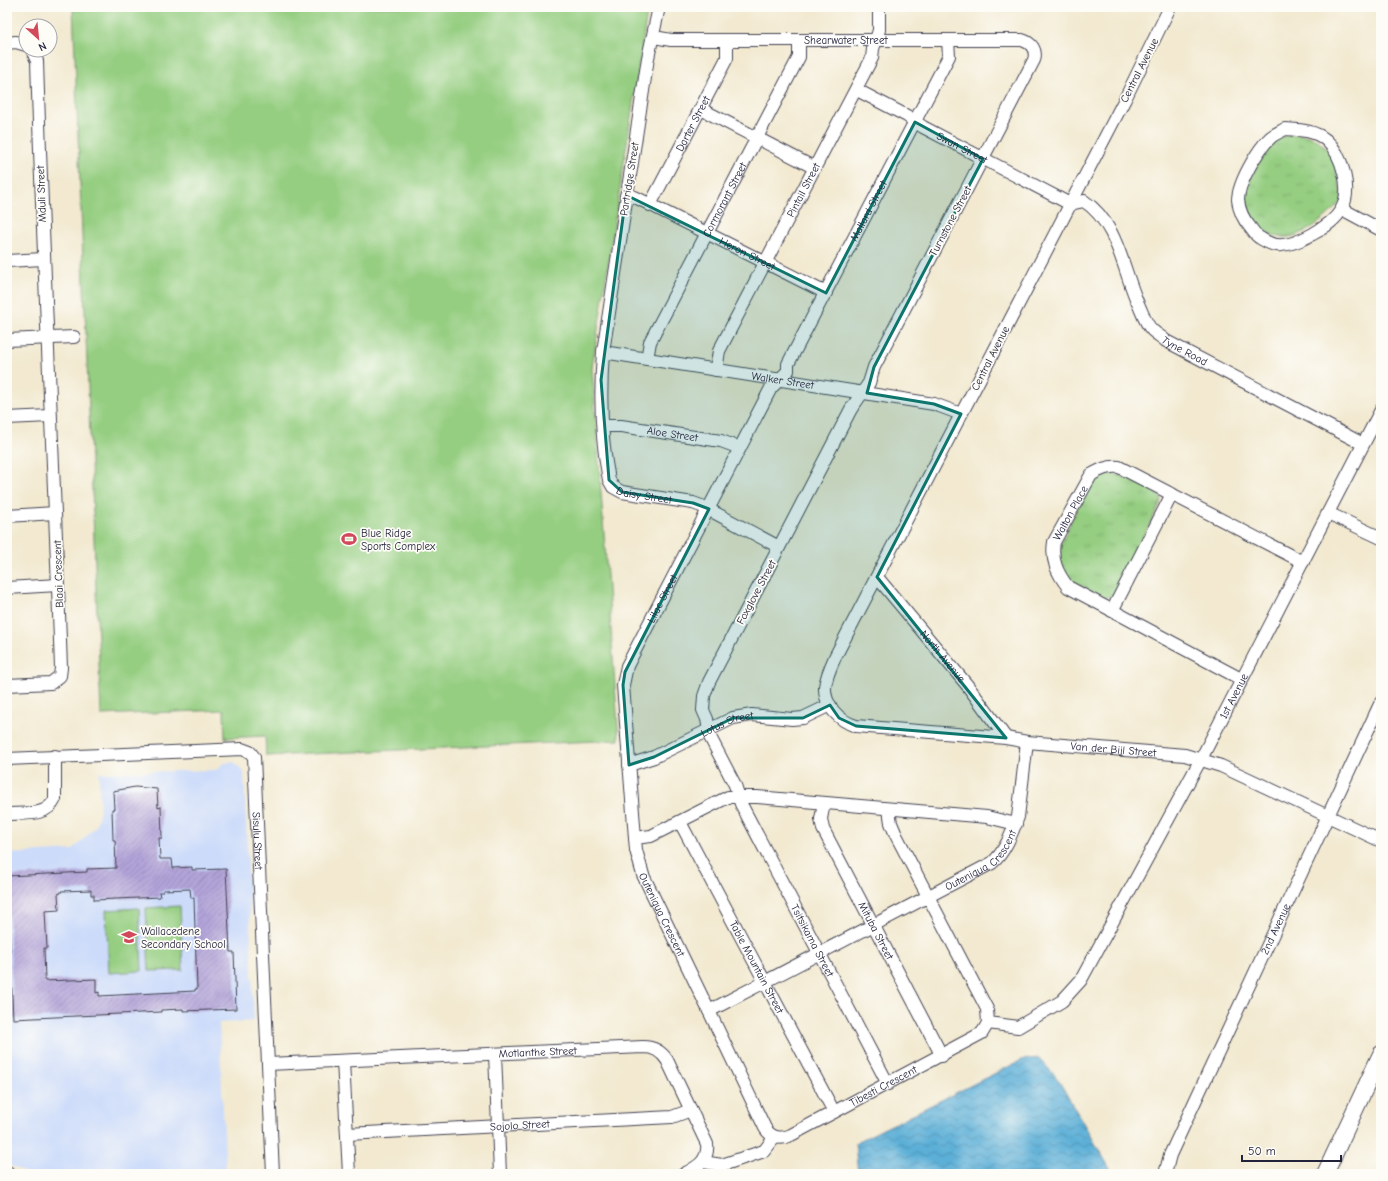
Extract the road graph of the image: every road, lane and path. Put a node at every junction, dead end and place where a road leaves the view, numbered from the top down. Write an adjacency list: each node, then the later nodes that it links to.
1 (659, 7): 4 (street, Partridge Street)
2 (879, 7): 7 (street, Pintail Street)
3 (1170, 7): 20 (street, Central Avenue)
4 (654, 37): 5 (street, Shearwater Street); 19 (street, Partridge Street)
5 (727, 40): 6 (street, Shearwater Street); 14 (street, Darter Street)
6 (799, 40): 7 (street, Shearwater Street); 16 (street, Cormorant Street)
7 (876, 40): 8 (street, Shearwater Street); 13 (street, Pintail Street)
8 (948, 40): 11 (street, Shearwater Street); 15 (street, Mallard Street)
9 (7, 43): 10 (street)
10 (18, 43)
11 (1034, 48): 17 (street, Turnstone Street)
12 (36, 58): 25 (street, Mduli Street)
13 (857, 90): 15 (street, Swan Street); 18 (street, Pintail Street)
14 (701, 109): 16 (street); 21 (street, Darter Street)
15 (915, 122): 17 (street, Swan Street); 28 (street, Mallard Street)
16 (757, 138): 18 (street); 24 (street, Cormorant Street)
17 (983, 159): 20 (street, Swan Street); 36 (street, Turnstone Street)
18 (815, 168): 27 (street, Pintail Street)
19 (626, 195): 21 (street, Heron Street); 32 (street, Partridge Street)
20 (1070, 204): 38 (street, Central Avenue); 42 (street, Tyne Road)
21 (650, 205): 24 (street, Heron Street)
22 (1342, 209): 22 (street); 23 (street)
23 (1381, 230)
24 (707, 234): 27 (street, Heron Street); 33 (street, Cormorant Street)
25 (43, 260): 26 (street); 30 (street, Mduli Street)
26 (7, 261)
27 (766, 263): 28 (street, Heron Street); 34 (street, Pintail Street)
28 (826, 294): 35 (street, Mallard Street)
29 (74, 338): 30 (street)
30 (48, 339): 31 (street); 39 (street, Blaai Crescent)
31 (7, 340)
32 (603, 352): 33 (street, Walker Street); 41 (street, Daisy Street)
33 (647, 359): 34 (street, Walker Street)
34 (716, 370): 35 (street, Walker Street)
35 (779, 379): 36 (street, Walker Street); 43 (street, Lilac Street)
36 (861, 392): 38 (street, Walker Street); 50 (street, Foxglove Street)
37 (1381, 410): 42 (street, 1st Avenue)
38 (962, 414): 52 (street, Central Avenue)
39 (50, 416): 40 (street); 46 (street, Blaai Crescent)
40 (7, 418)
41 (604, 426): 43 (street, Aloe Street); 45 (street, Daisy Street)
42 (1363, 444): 47 (street, 1st Avenue)
43 (740, 448): 45 (street, Lilac Street)
44 (1172, 494): 51 (street, Walton Place); 55 (street); 55 (street, Walton Place)
45 (708, 510): 50 (street, Daisy Street); 66 (street, Lilac Street)
46 (56, 513): 48 (street); 53 (street, Blaai Crescent)
47 (1328, 513): 49 (street); 51 (street, 1st Avenue)
48 (7, 516)
49 (1381, 538)
50 (780, 547): 60 (street, Foxglove Street)
51 (1303, 562): 56 (street, 1st Avenue)
52 (877, 577): 59 (street, Central Avenue); 61 (street, North Avenue)
53 (58, 585): 54 (street); 57 (street, Blaai Crescent)
54 (7, 588)
55 (1112, 611): 56 (street, Walton Place)
56 (1241, 679): 65 (street, 1st Avenue)
57 (7, 685)
58 (1381, 702): 71 (street, 2nd Avenue)
59 (832, 708): 60 (street, Lotus Street); 61 (street, Van der Bijl Street)
60 (709, 729): 66 (street, Lotus Street); 67 (street, Foxglove Street)
61 (1006, 738): 62 (street, Van der Bijl Street)
62 (1027, 742): 65 (street, Van der Bijl Street); 73 (street, Outeniqua Crescent)
63 (55, 756): 64 (street, Sisulu Street); 70 (street); 86 (street, Sisulu Street)
64 (7, 759)
65 (1201, 759): 71 (street, Van der Bijl Street); 81 (street, 1st Avenue)
66 (629, 765): 74 (street, Lilac Street)
67 (739, 797): 68 (street, Outeniqua Crescent); 72 (street, Outeniqua Crescent); 78 (street, Tsitsikama Street)
68 (824, 803): 69 (street, Outeniqua Crescent); 77 (street, Mituba Street)
69 (890, 809): 73 (street, Outeniqua Crescent); 76 (street)
70 (7, 814)
71 (1327, 816): 75 (street, Van der Bijl Street); 100 (street, 2nd Avenue)
72 (680, 822): 74 (street, Outeniqua Crescent); 79 (street, Table Mountain Street)
73 (1016, 824): 76 (street, Outeniqua Crescent)
74 (636, 838): 80 (street, Outeniqua Crescent)
75 (1381, 841)
76 (928, 897): 77 (street, Outeniqua Crescent); 81 (street)
77 (874, 926): 78 (street, Outeniqua Crescent); 84 (street, Mituba Street)
78 (820, 953): 79 (street, Outeniqua Crescent); 87 (street, Tsitsikama Street)
79 (765, 982): 80 (street, Outeniqua Crescent); 89 (street, Table Mountain Street)
80 (709, 1011): 92 (street)
81 (988, 1023): 84 (street, Tibesti Crescent)
82 (495, 1054): 85 (street, Motlanthe Street); 88 (street, Motlanthe Street); 90 (street)
83 (1381, 1054): 101 (main road)
84 (942, 1056): 87 (street, Tibesti Crescent)
85 (344, 1061): 86 (street, Motlanthe Street); 91 (street)
86 (268, 1064): 96 (street, Sisulu Street)
87 (888, 1084): 89 (street, Tibesti Crescent)
88 (690, 1110): 90 (street, Sojolo Street); 93 (street, Motlanthe Street)
89 (834, 1112): 92 (street, Tibesti Crescent)
90 (498, 1126): 91 (street, Sojolo Street); 98 (street)
91 (347, 1134): 97 (street)
92 (775, 1137): 93 (street)
93 (703, 1162): 99 (street)
94 (7, 1172): 95 (street)
95 (11, 1174)
96 (273, 1174)
97 (349, 1174)
98 (500, 1174)
99 (684, 1174)
100 (1165, 1174)
101 (1325, 1174)

